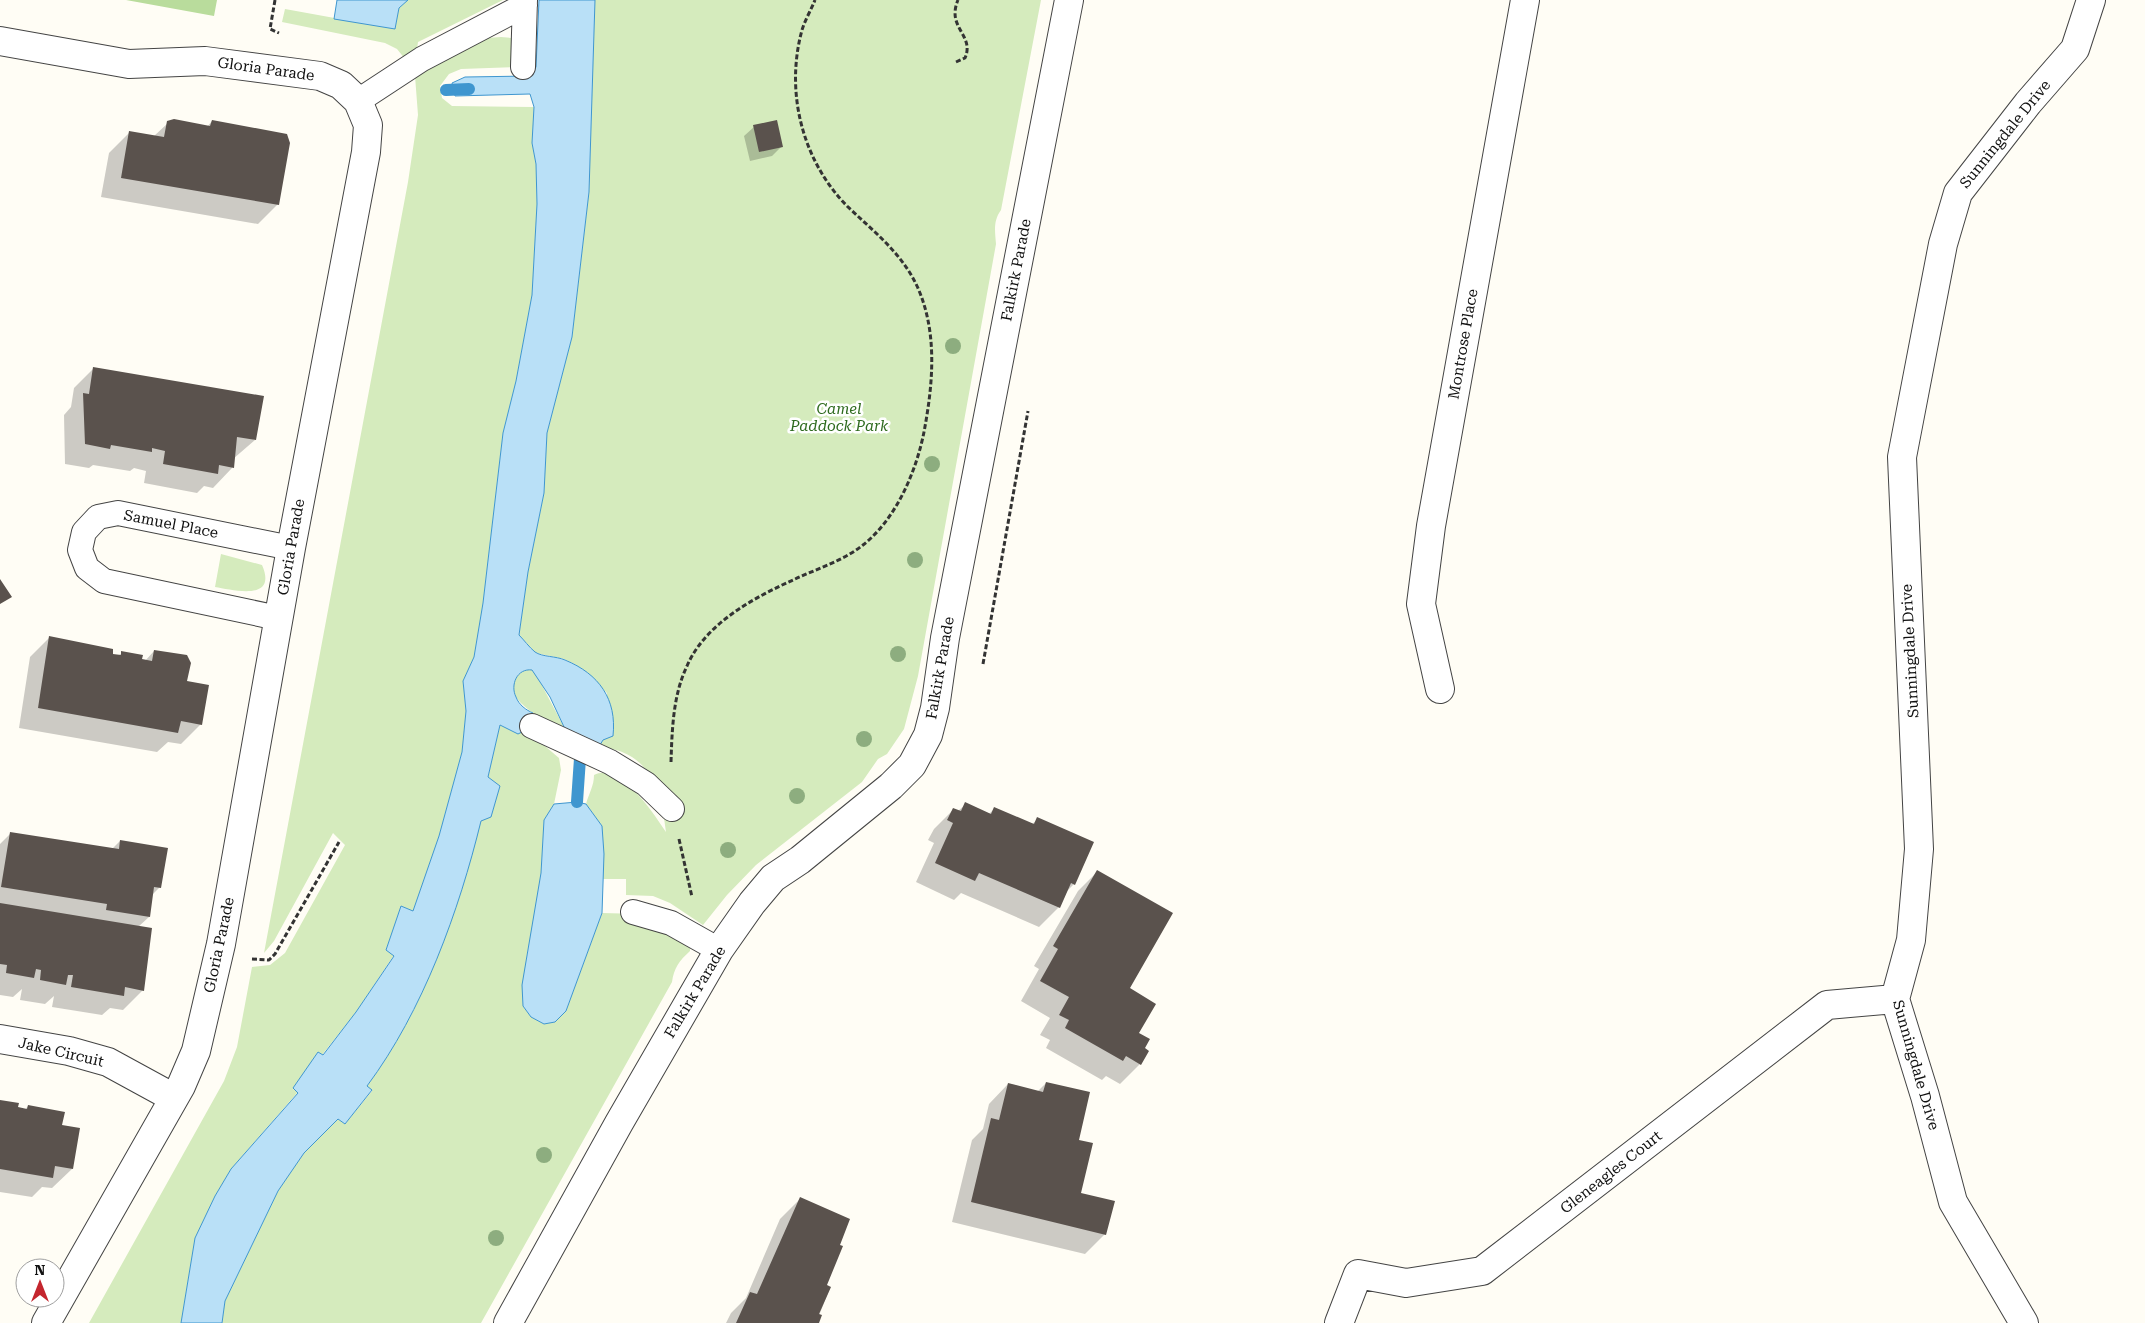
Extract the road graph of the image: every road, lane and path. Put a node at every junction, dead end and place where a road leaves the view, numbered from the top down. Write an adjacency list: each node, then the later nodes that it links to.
1 (815, 0): 15 (path)
2 (958, 0): 8 (path)
3 (1069, 0): 19 (street, Falkirk Parade)
4 (1525, 0): 13 (street, Montrose Place)
5 (2091, 0): 21 (street, Sunningdale Drive)
6 (525, 3): 9 (lane); 10 (lane)
7 (0, 40): 10 (street, Gloria Parade)
8 (956, 62)
9 (523, 67)
10 (358, 101): 11 (street, Gloria Parade)
11 (291, 548): 12 (street, Gloria Parade); 12 (lane, Samuel Place)
12 (278, 618): 23 (street, Gloria Parade)
13 (1440, 689)
14 (532, 726): 15 (lane)
15 (672, 809): 18 (path)
16 (339, 842): 20 (path)
17 (633, 912): 18 (lane)
18 (693, 935): 19 (lane)
19 (719, 950): 25 (street, Falkirk Parade)
20 (249, 959)
21 (1895, 999): 26 (street, Gleneagles Court); 27 (street, Sunningdale Drive)
22 (0, 1039): 23 (street, Jake Circuit)
23 (174, 1098): 24 (street, Gloria Parade)
24 (46, 1323)
25 (508, 1323)
26 (1339, 1323)
27 (2024, 1323)

